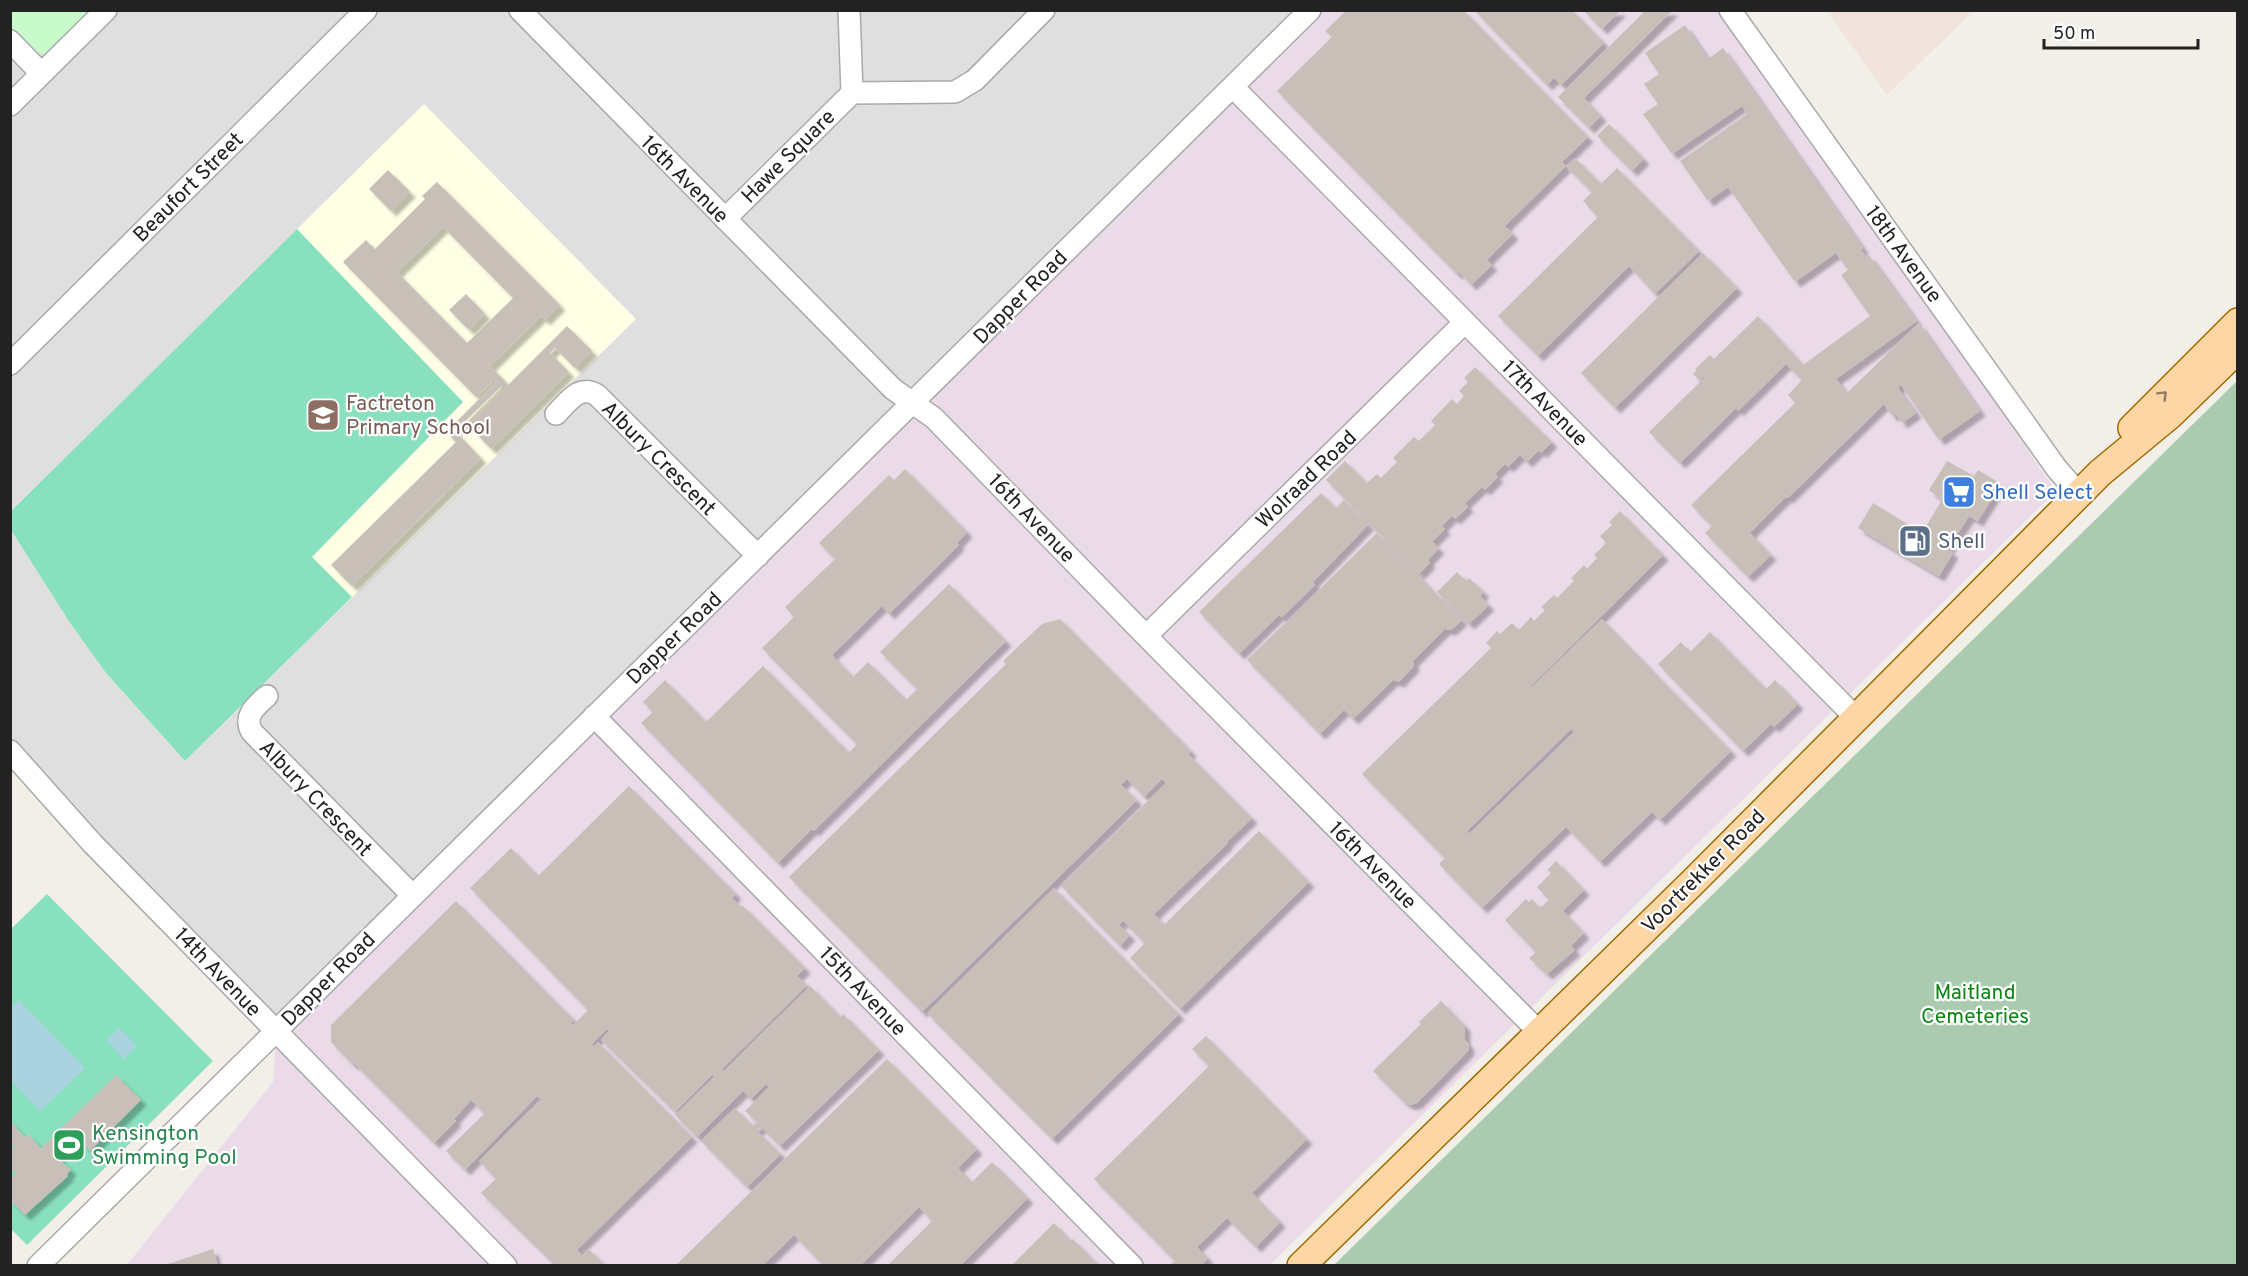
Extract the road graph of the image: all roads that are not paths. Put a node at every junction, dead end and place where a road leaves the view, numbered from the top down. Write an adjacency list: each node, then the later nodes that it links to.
1 (106, 10): 9 (street)
2 (366, 10): 17 (street, Beaufort Street)
3 (520, 10): 13 (street, 16th Avenue)
4 (849, 10): 11 (street, Hawe Square)
5 (1044, 10): 11 (street, Hawe Square)
6 (1310, 10): 10 (street, Dapper Road)
7 (1730, 10): 21 (street, 18th Avenue)
8 (10, 41): 9 (street)
9 (42, 73): 12 (street)
10 (1233, 87): 14 (street, 17th Avenue); 18 (street, Dapper Road)
11 (852, 93): 13 (street, Hawe Square)
12 (10, 105)
13 (725, 219): 18 (street, 16th Avenue)
14 (1466, 322): 23 (street, Wolraad Road); 26 (street, 17th Avenue)
15 (2238, 322): 20 (main road, Voortrekker Road, one-way to 15)
16 (2238, 349): 20 (main road, Voortrekker Road)
17 (10, 364)
18 (913, 403): 22 (street, Dapper Road); 23 (street, 16th Avenue)
19 (556, 414): 22 (street, Albury Crescent)
20 (2100, 473): 21 (main road, Voortrekker Road)
21 (2080, 495): 26 (main road, Voortrekker Road)
22 (758, 556): 25 (street, Dapper Road)
23 (1146, 636): 30 (street, 16th Avenue)
24 (267, 696): 28 (street, Albury Crescent)
25 (594, 716): 28 (street, Dapper Road); 33 (street, 15th Avenue)
26 (1857, 719): 30 (main road, Voortrekker Road)
27 (10, 751): 29 (street, 14th Avenue)
28 (412, 896): 29 (street, Dapper Road)
29 (276, 1031): 31 (street, Dapper Road); 32 (street, 14th Avenue)
30 (1539, 1032): 34 (main road, Voortrekker Road)
31 (38, 1266)
32 (506, 1266)
33 (1132, 1266)
34 (1301, 1266)

